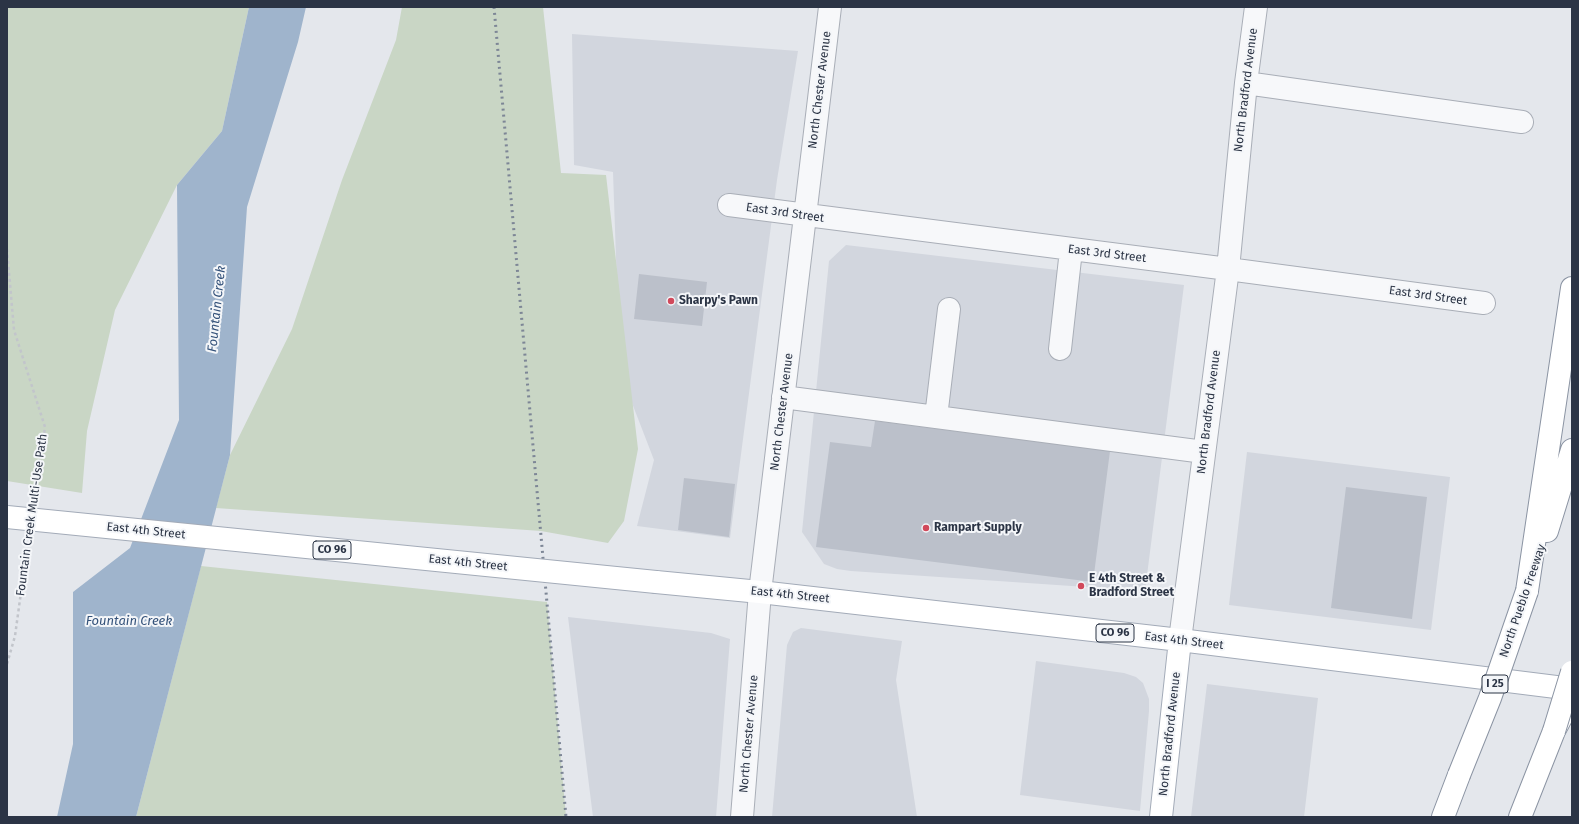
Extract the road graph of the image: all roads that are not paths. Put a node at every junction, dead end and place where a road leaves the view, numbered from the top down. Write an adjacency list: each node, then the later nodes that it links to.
1 (830, 7): 6 (street, North Chester Avenue)
2 (1256, 7): 3 (street, North Bradford Avenue)
3 (1246, 83): 4 (street); 8 (street, North Bradford Avenue)
4 (1522, 122)
5 (729, 205): 6 (street, East 3rd Street)
6 (804, 216): 7 (street, East 3rd Street); 13 (street, North Chester Avenue)
7 (1071, 250): 8 (street, East 3rd Street); 12 (street)
8 (1228, 269): 10 (street, East 3rd Street); 16 (street, North Bradford Avenue)
9 (1572, 288): 18 (main road)
10 (1484, 303)
11 (949, 308): 14 (street)
12 (1060, 350)
13 (783, 397): 14 (street); 19 (street, North Chester Avenue)
14 (936, 417): 16 (street)
15 (1572, 450): 18 (main road, North Pueblo Freeway / I 25)
16 (1204, 452): 20 (street, North Bradford Avenue)
17 (7, 517): 19 (main road, East 4th Street / CO 96, bridge)
18 (1527, 591): 27 (main road, North Pueblo Freeway / I 25, bridge)
19 (760, 592): 20 (main road, East 4th Street / CO 96); 25 (street, North Chester Avenue)
20 (1180, 640): 22 (main road, East 4th Street / CO 96); 26 (main road, North Bradford Avenue)
21 (1572, 672): 24 (main road, bridge)
22 (1572, 689)
23 (1572, 695): 24 (main road, bridge)
24 (1554, 731): 28 (main road)
25 (742, 817)
26 (1161, 817)
27 (1443, 817)
28 (1520, 817)

